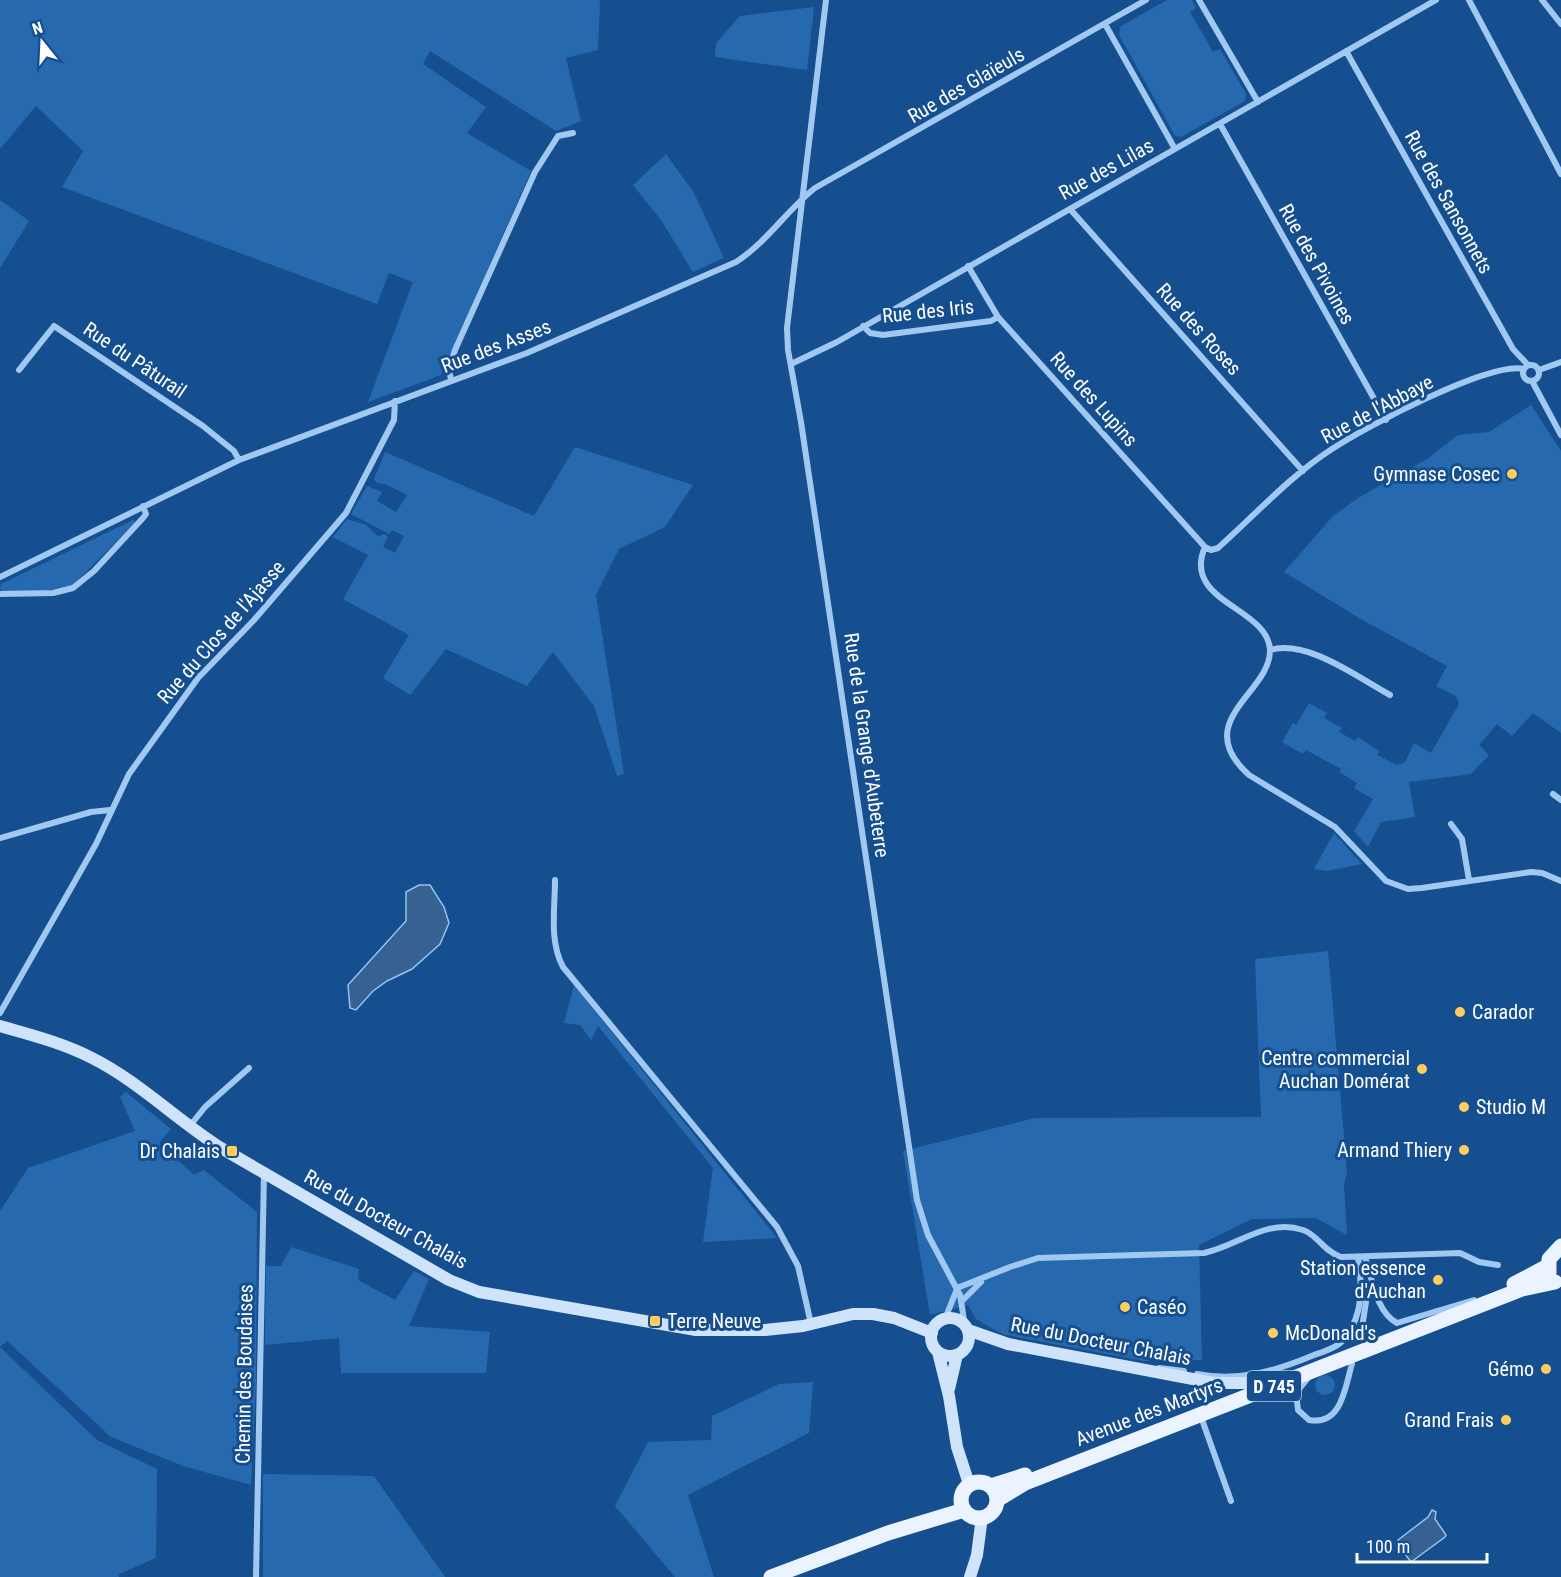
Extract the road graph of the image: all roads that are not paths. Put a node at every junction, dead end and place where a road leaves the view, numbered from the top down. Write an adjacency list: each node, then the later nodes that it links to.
1 (826, 0): 15 (street)
2 (1146, 0): 7 (street, Rue des Glaïeuls)
3 (1199, 0): 10 (street)
4 (1436, 0): 9 (street, Rue des Lilas)
5 (1469, 0): 14 (street)
6 (1542, 0): 8 (street)
7 (1105, 24): 13 (street); 15 (street, Rue des Glaïeuls)
8 (1561, 24)
9 (1346, 51): 10 (street, Rue des Lilas); 22 (street, Rue des Sansonnets)
10 (1258, 102): 11 (street, Rue des Lilas)
11 (1220, 124): 13 (street, Rue des Lilas); 28 (street, Rue des Pivoines)
12 (573, 133): 25 (street)
13 (1175, 149): 16 (street, Rue des Lilas)
14 (1561, 174)
15 (803, 198): 21 (street, Rue de la Grange d'Aubeterre); 25 (street, Rue des Asses)
16 (1070, 208): 17 (street, Rue des Lilas); 31 (street, Rue des Roses)
17 (968, 266): 18 (street, Rue des Lupins); 19 (street, Rue des Lilas)
18 (998, 317): 19 (street, Rue des Iris); 33 (street, Rue des Lupins)
19 (863, 326): 21 (street, Rue des Lilas)
20 (1561, 362): 24 (street)
21 (791, 364): 59 (street, Rue de la Grange d'Aubeterre)
22 (1526, 367): 24 (street); 26 (street); 28 (street, Rue de l'Abbaye)
23 (19, 370): 30 (street, Rue du Pâturail)
24 (1539, 370): 26 (street)
25 (451, 380): 27 (street, Rue des Asses)
26 (1532, 381): 29 (street)
27 (395, 401): 30 (street, Rue des Asses); 40 (street, Rue du Clos de l'Ajasse)
28 (1386, 420): 31 (street, Rue de l'Abbaye)
29 (1561, 435)
30 (239, 460): 32 (street, Rue des Asses)
31 (1303, 471): 33 (street, Rue de l'Abbaye)
32 (144, 506): 34 (street, Rue des Asses); 35 (street)
33 (1205, 547): 36 (street)
34 (0, 577)
35 (0, 594)
36 (1270, 650): 37 (street); 45 (street)
37 (1390, 695)
38 (1553, 794): 39 (street)
39 (1561, 801)
40 (110, 810): 42 (street); 47 (street, Rue du Clos de l'Ajasse)
41 (1451, 824): 45 (street)
42 (0, 838)
43 (1561, 871): 46 (street)
44 (555, 880): 63 (street)
45 (1470, 880): 46 (street)
46 (1560, 880)
47 (0, 1013)
48 (0, 1026): 50 (main road, Rue du Docteur Chalais)
49 (249, 1068): 50 (street)
50 (188, 1127): 51 (main road, Rue du Docteur Chalais)
51 (264, 1172): 63 (main road, Rue du Docteur Chalais); 80 (street, Chemin des Boudaises)
52 (1561, 1246): 55 (main road)
53 (1361, 1257): 54 (street); 56 (street); 58 (street); 60 (street)
54 (1498, 1265)
55 (1548, 1266): 57 (main road); 60 (main road, Avenue des Martyrs / D 745)
56 (984, 1279): 59 (street); 61 (street)
57 (1558, 1285): 69 (main road, Avenue des Martyrs / D 745)
58 (1362, 1286): 66 (street); 71 (street)
59 (957, 1288): 61 (street, Rue de la Grange d'Aubeterre); 62 (street)
60 (1474, 1300): 72 (main road, Avenue des Martyrs / D 745)
61 (962, 1301): 64 (street, Rue de la Grange d'Aubeterre)
62 (945, 1319): 64 (main road); 65 (main road)
63 (812, 1324): 65 (main road, Rue du Docteur Chalais)
64 (966, 1328): 68 (main road); 71 (main road, Rue du Docteur Chalais)
65 (932, 1333): 67 (main road)
66 (1361, 1334)
67 (938, 1352): 68 (main road); 73 (main road)
68 (957, 1355): 73 (main road)
69 (1334, 1363): 70 (street); 74 (main road, Avenue des Martyrs / D 745)
70 (1352, 1364)
71 (1134, 1367): 72 (main road, Rue du Docteur Chalais)
72 (1265, 1383): 74 (main road, Avenue des Martyrs / D 745)
73 (949, 1396): 75 (main road)
74 (1199, 1412): 76 (main road, Avenue des Martyrs / D 745); 77 (street)
75 (969, 1484): 76 (main road); 78 (main road)
76 (994, 1493): 79 (main road)
77 (1231, 1501)
78 (962, 1504): 79 (main road); 81 (main road)
79 (981, 1517): 82 (main road)
80 (256, 1577)
81 (771, 1577)
82 (970, 1577)

